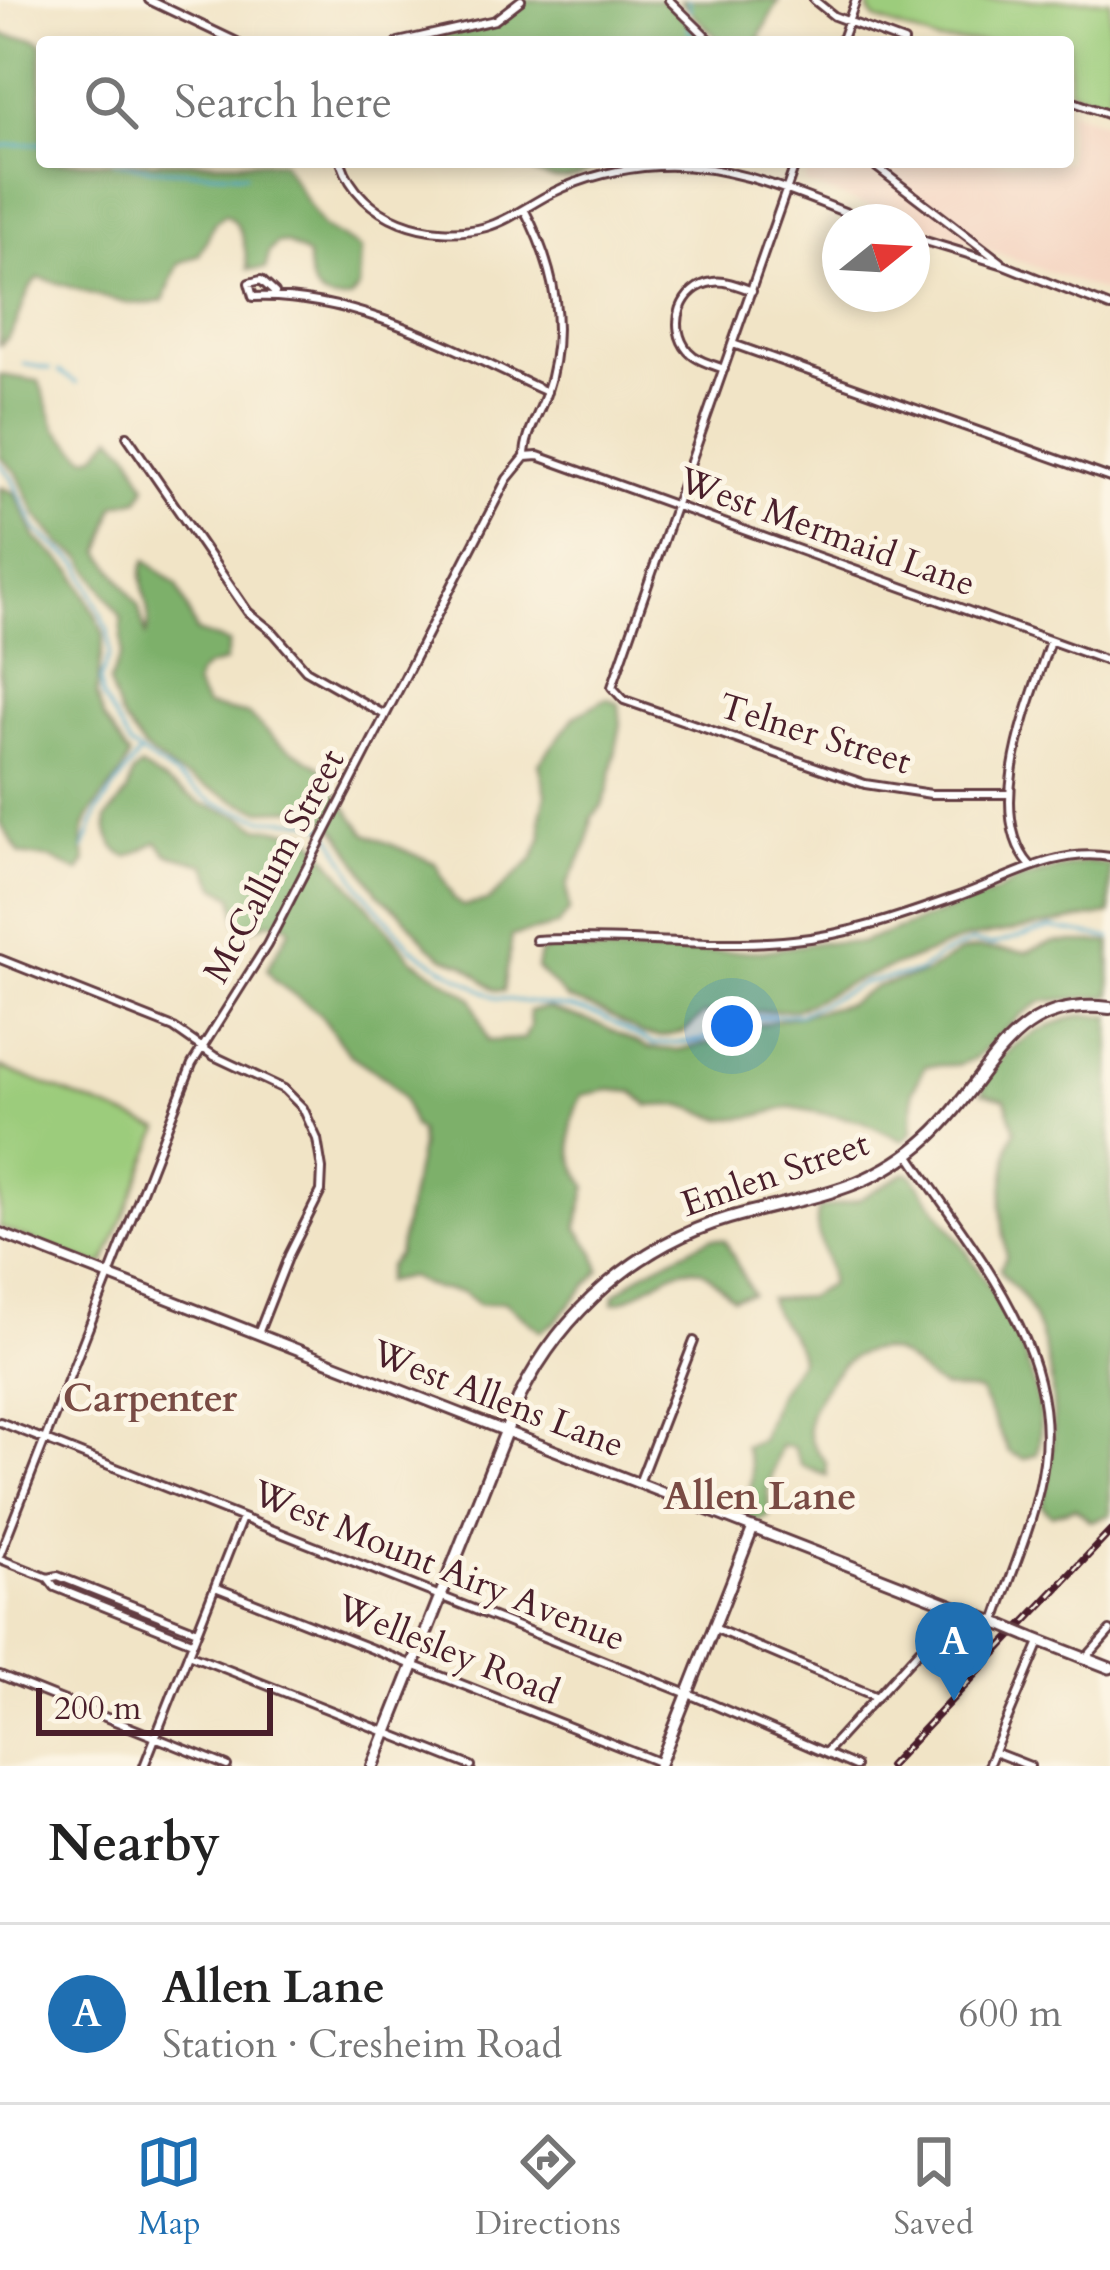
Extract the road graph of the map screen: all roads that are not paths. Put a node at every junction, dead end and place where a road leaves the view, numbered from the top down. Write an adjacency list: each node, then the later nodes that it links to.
1 (150, 0): 7 (street)
2 (521, 0): 8 (street)
3 (669, 0): 9 (street)
4 (814, 0): 6 (street)
5 (856, 0): 6 (street)
6 (848, 22): 10 (street); 11 (street)
7 (225, 36)
8 (424, 36)
9 (706, 36)
10 (843, 36)
11 (887, 36)
12 (1074, 102): 13 (street)
13 (1110, 115)
14 (343, 168): 21 (street)
15 (647, 168): 21 (street)
16 (690, 168): 19 (street)
17 (794, 168): 19 (street)
18 (878, 168): 23 (street)
19 (786, 190): 20 (street); 24 (street)
20 (823, 204)
21 (524, 209): 29 (street, McCallum Street)
22 (930, 242): 23 (street)
23 (1004, 265): 26 (street)
24 (752, 290): 27 (street); 28 (street)
25 (275, 293): 29 (street)
26 (1110, 307)
27 (733, 344): 28 (street); 32 (street)
28 (724, 369): 33 (street)
29 (547, 392): 31 (street, McCallum Street)
30 (127, 436): 36 (street)
31 (525, 457): 33 (street, West Mermaid Lane); 36 (street, McCallum Street)
32 (1110, 476)
33 (674, 506): 34 (street, West Mermaid Lane); 37 (street, Telner Street)
34 (1050, 640): 35 (street, West Mermaid Lane); 37 (street)
35 (1110, 662)
36 (385, 715): 43 (street, McCallum Street)
37 (1009, 794): 39 (street)
38 (1110, 857): 39 (street)
39 (1030, 865): 40 (street)
40 (536, 940)
41 (0, 958): 43 (street)
42 (1110, 1008): 44 (main road, Emlen Street)
43 (201, 1047): 46 (street, McCallum Street); 47 (street)
44 (909, 1154): 50 (main road, Emlen Street); 60 (street)
45 (0, 1233): 46 (street, West Allens Lane)
46 (109, 1275): 47 (street, West Allens Lane); 51 (street, McCallum Street)
47 (257, 1334): 50 (street, West Allens Lane)
48 (694, 1341): 52 (street)
49 (0, 1422): 51 (street, West Mount Airy Avenue)
50 (505, 1431): 52 (street, West Allens Lane); 58 (main road, Emlen Street)
51 (45, 1440): 53 (street, West Mount Airy Avenue); 55 (street, McCallum Street)
52 (639, 1483): 54 (street, West Allens Lane)
53 (242, 1517): 57 (street); 58 (street, West Mount Airy Avenue)
54 (753, 1528): 59 (main road, West Allens Lane); 61 (main road)
55 (0, 1556): 56 (street)
56 (48, 1578): 62 (street); 65 (street)
57 (215, 1587): 62 (street); 68 (street, Wellesley Road)
58 (440, 1595): 68 (main road, Emlen Street); 71 (street, West Mount Airy Avenue)
59 (957, 1609): 60 (main road, West Allens Lane); 72 (street)
60 (998, 1624): 64 (main road, West Allens Lane, bridge)
61 (714, 1628): 71 (main road); 72 (street)
62 (197, 1631): 65 (street)
63 (1110, 1631): 67 (street)
64 (1037, 1640): 67 (main road, West Allens Lane); 76 (street)
65 (193, 1642): 66 (street)
66 (188, 1654): 73 (street); 74 (street)
67 (1085, 1659): 69 (main road, West Allens Lane)
68 (413, 1665): 73 (main road, Emlen Street); 77 (street, Wellesley Road)
69 (1110, 1668)
70 (0, 1675): 74 (street)
71 (688, 1694): 75 (street, West Mount Airy Avenue); 77 (main road)
72 (877, 1697): 75 (street)
73 (386, 1732): 80 (main road, Emlen Street); 81 (street)
74 (155, 1737): 78 (street); 79 (street)
75 (826, 1752): 82 (street, West Mount Airy Avenue)
76 (994, 1752): 83 (street); 84 (street)
77 (660, 1765)
78 (144, 1766)
79 (227, 1766)
80 (373, 1766)
81 (471, 1766)
82 (855, 1766)
83 (988, 1766)
84 (1030, 1766)

